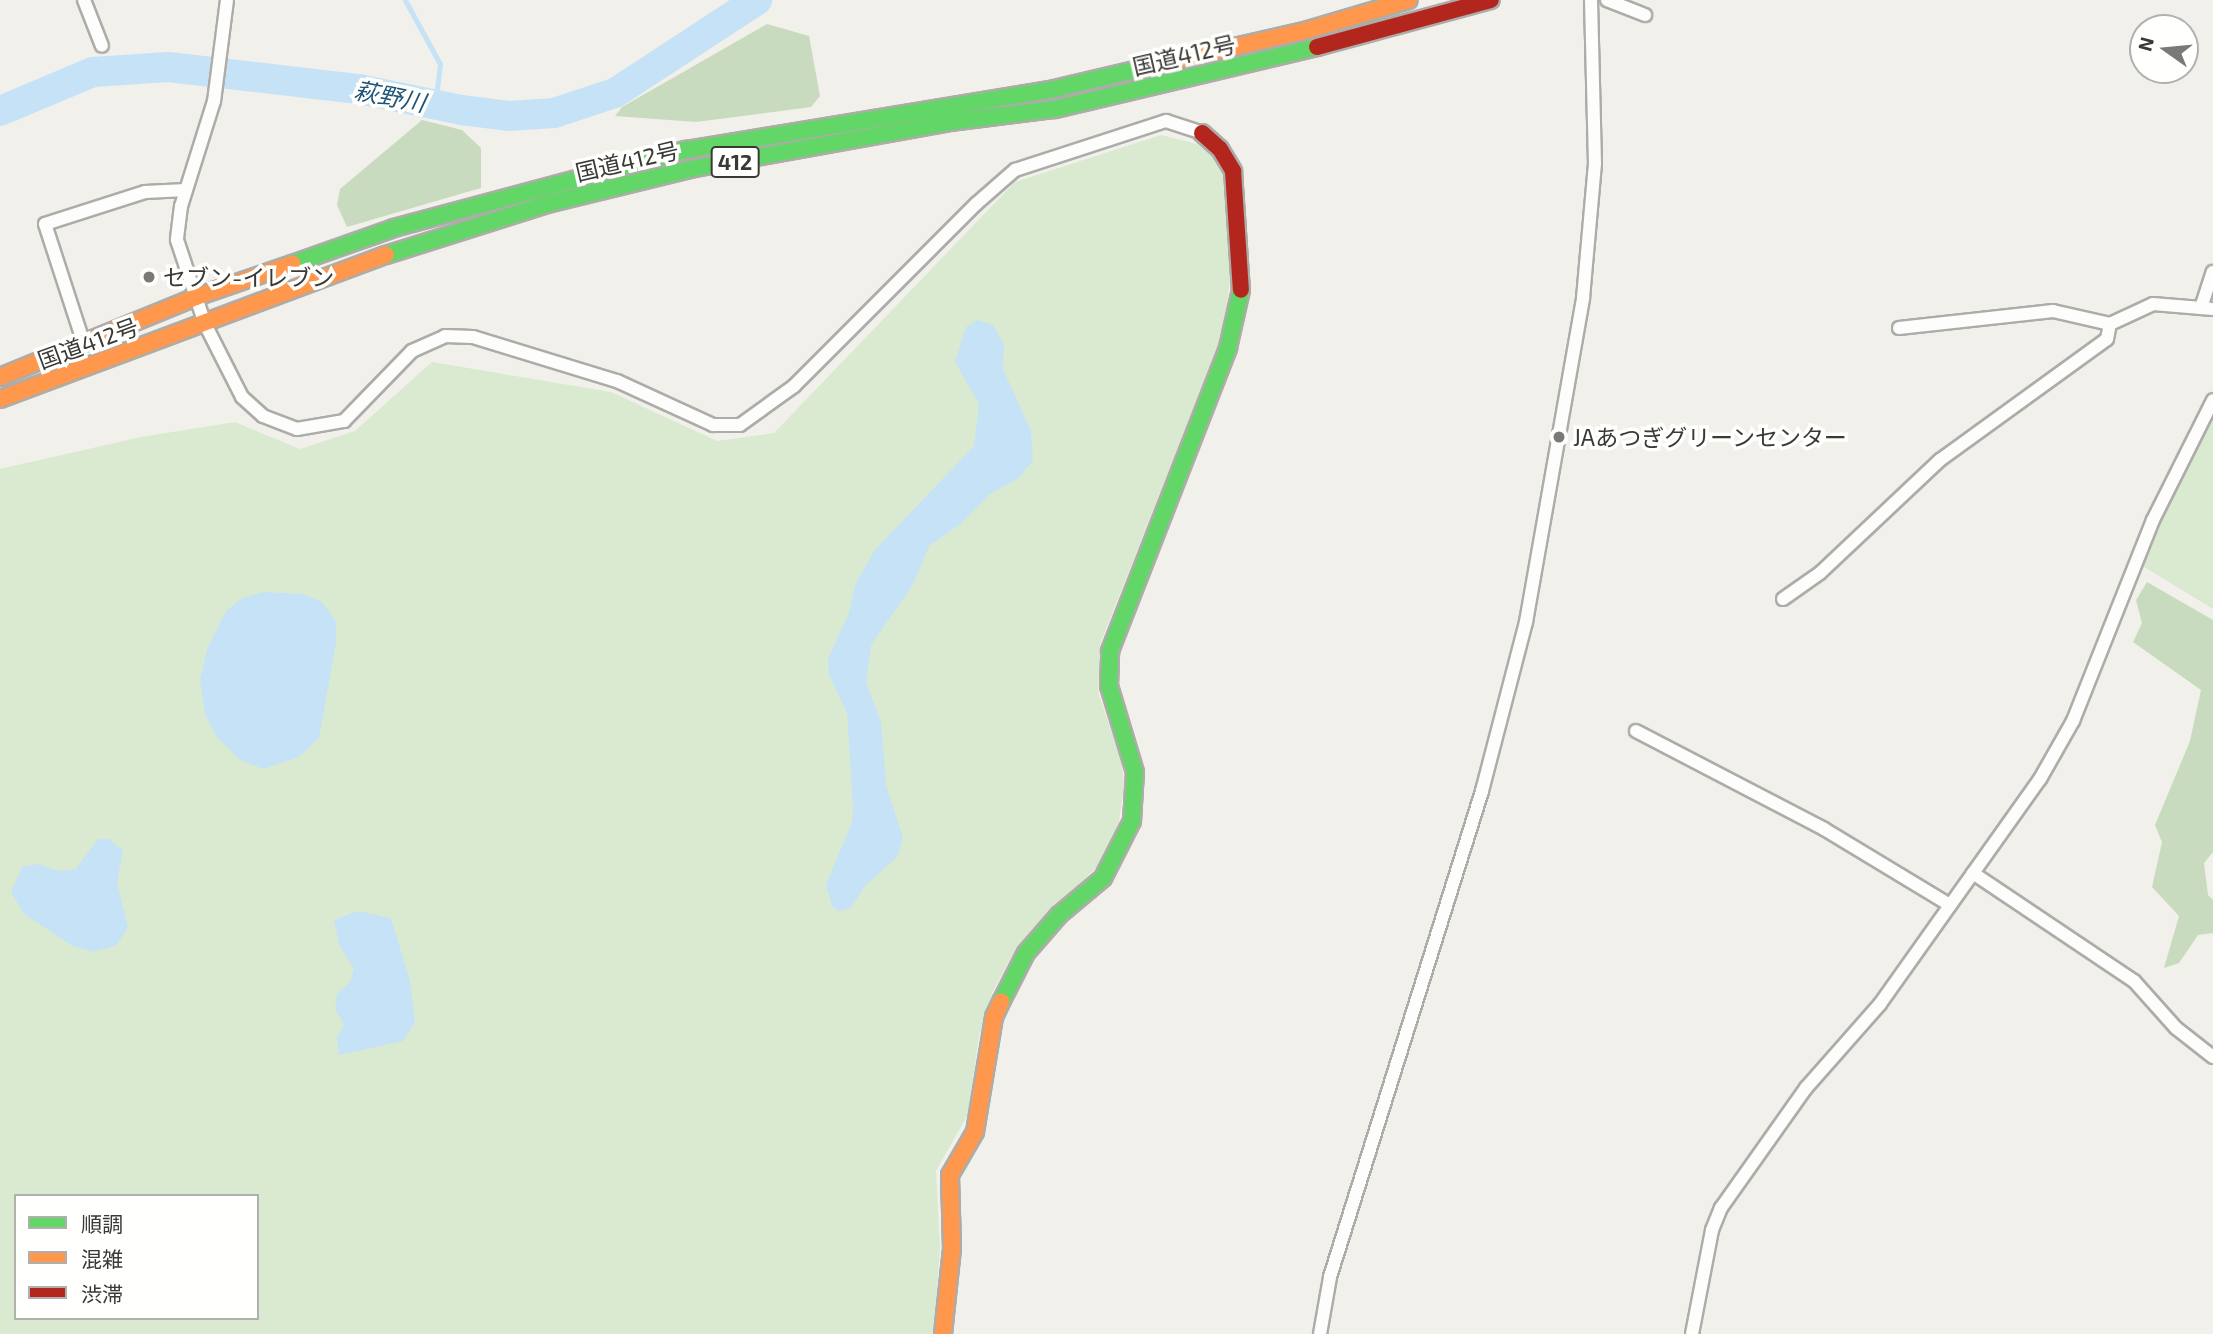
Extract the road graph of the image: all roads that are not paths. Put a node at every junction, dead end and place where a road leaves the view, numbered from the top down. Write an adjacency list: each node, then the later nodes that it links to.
1 (84, 0): 8 (street)
2 (228, 0): 10 (street)
3 (1409, 0): 12 (main road, 国道412号 / 412)
4 (1491, 0): 14 (main road, 国道412号 / 412)
5 (1591, 0): 27 (street)
6 (1607, 0): 7 (street)
7 (1644, 15)
8 (102, 46)
9 (1202, 133): 14 (street); 26 (main road)
10 (186, 190): 12 (street); 17 (street)
11 (2213, 272): 13 (street)
12 (196, 297): 14 (street); 17 (main road, 国道412号 / 412)
13 (2207, 309): 15 (street)
14 (205, 324): 19 (main road, 国道412号 / 412)
15 (2110, 324): 16 (street); 21 (street)
16 (1899, 328)
17 (84, 344): 18 (main road, 国道412号 / 412)
18 (0, 377)
19 (0, 399)
20 (2213, 400): 23 (street)
21 (1783, 599)
22 (1636, 731): 24 (street)
23 (1973, 873): 24 (street); 25 (street)
24 (1950, 905): 28 (street)
25 (2213, 1057)
26 (943, 1334)
27 (1320, 1334)
28 (1692, 1334)

